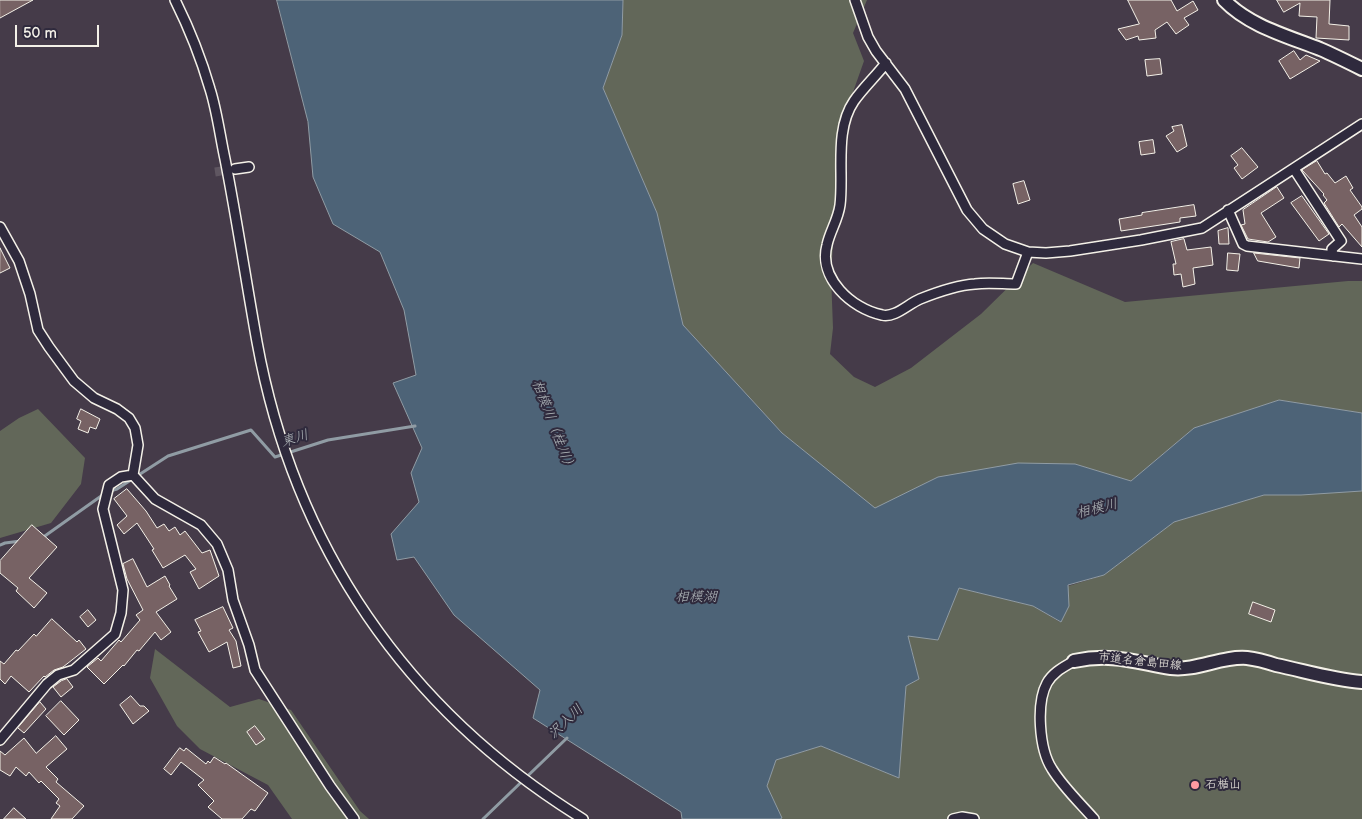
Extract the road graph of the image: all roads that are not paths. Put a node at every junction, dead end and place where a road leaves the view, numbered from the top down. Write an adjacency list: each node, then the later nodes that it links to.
1 (175, 0): 21 (street)
2 (855, 0): 4 (street)
3 (1224, 0): 5 (street)
4 (886, 63): 12 (street); 12 (street)
5 (1362, 69)
6 (1362, 124): 9 (street)
7 (249, 167): 8 (street)
8 (235, 169)
9 (1294, 169): 10 (street); 13 (street)
10 (1228, 210): 12 (street); 13 (street)
11 (0, 227): 15 (street)
12 (1028, 252)
13 (1333, 256): 14 (street)
14 (1362, 259)
15 (133, 476): 18 (street); 20 (street)
16 (1074, 661): 17 (street, 市道名倉島田線); 23 (street, 市道名倉島田線)
17 (1362, 682)
18 (0, 740)
19 (958, 818): 22 (street)
20 (354, 819)
21 (583, 819)
22 (974, 819)
23 (1094, 819)

